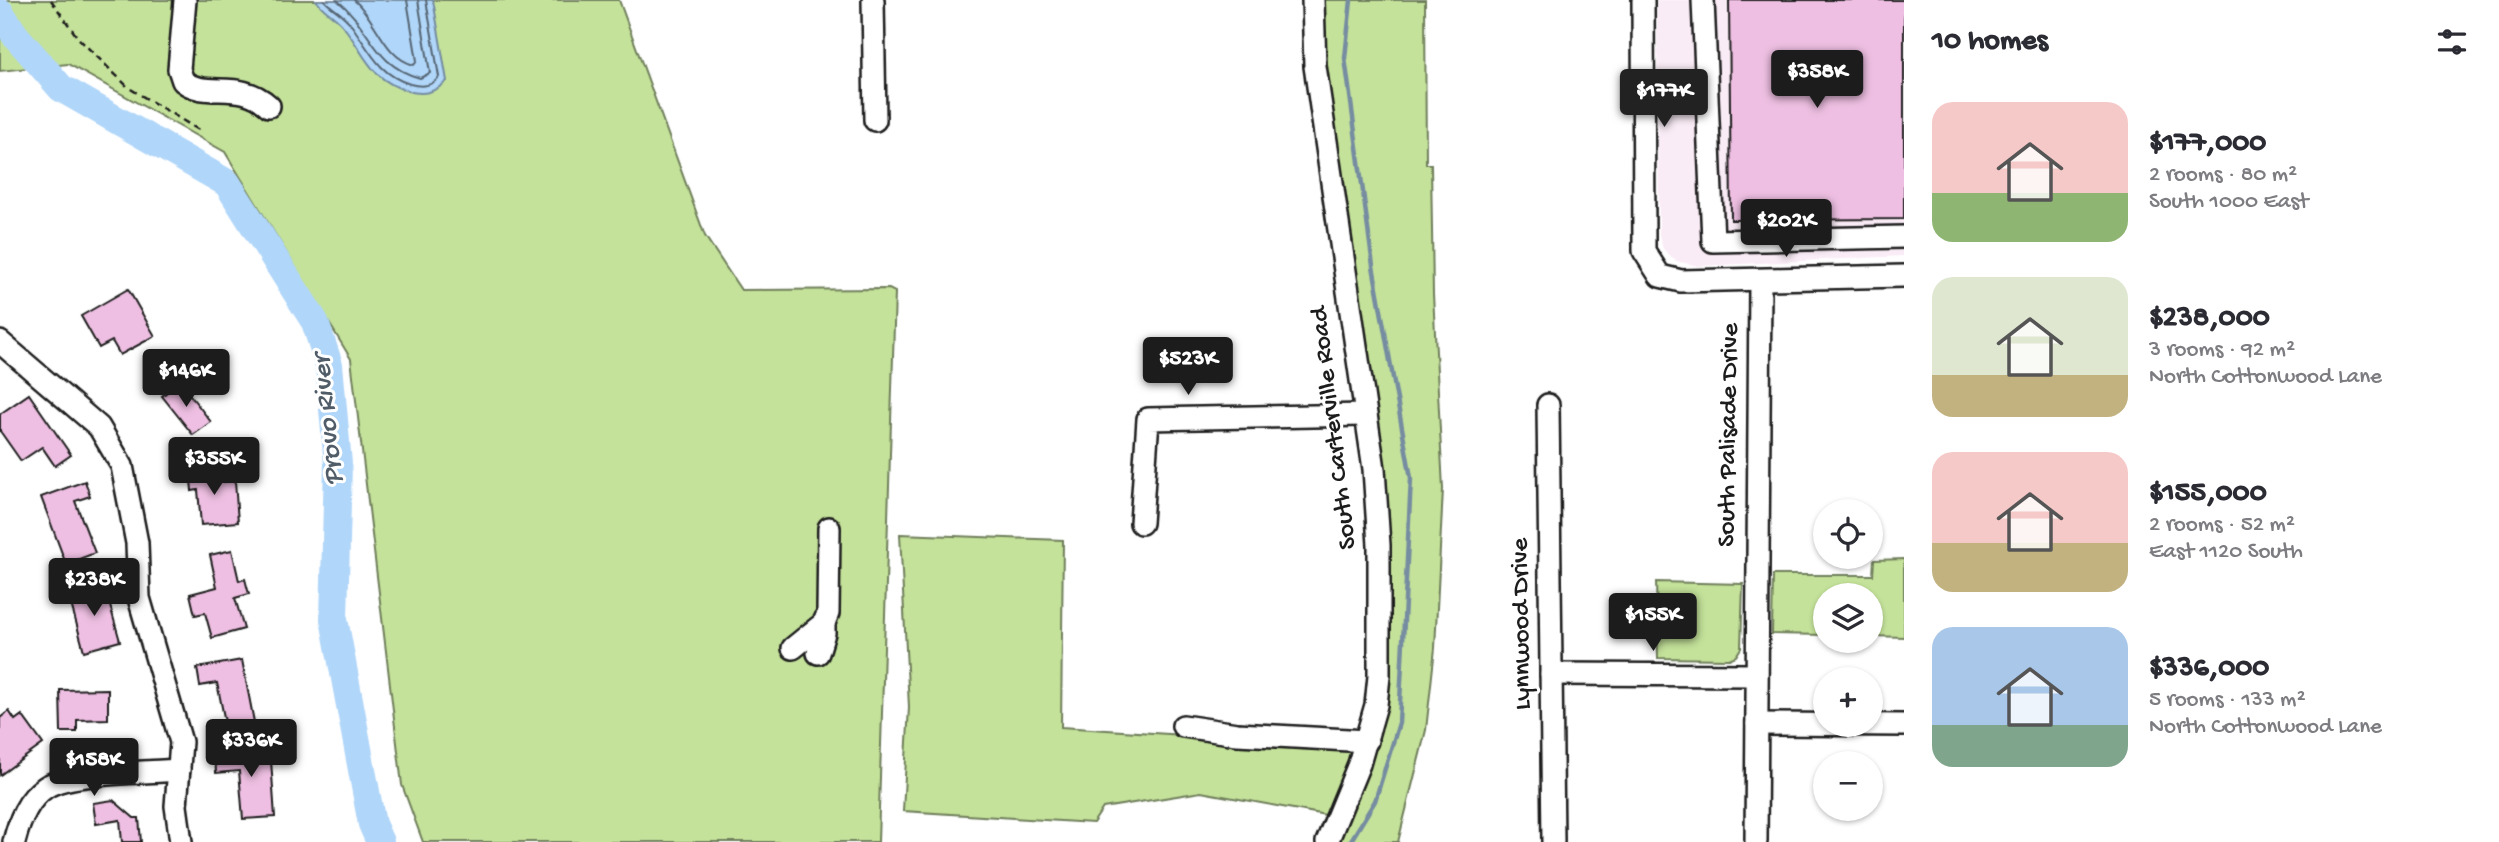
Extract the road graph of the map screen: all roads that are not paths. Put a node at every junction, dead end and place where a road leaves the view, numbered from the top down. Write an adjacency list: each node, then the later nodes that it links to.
1 (185, 0): 6 (street)
2 (873, 0): 7 (street)
3 (1313, 0): 13 (street, South Carterville Road)
4 (1643, 0): 10 (street)
5 (1703, 0): 8 (street)
6 (269, 106)
7 (875, 120)
8 (1904, 237)
9 (1904, 276): 10 (street)
10 (1760, 281): 20 (street, South Palisade Drive)
11 (0, 342): 25 (street)
12 (1548, 405): 19 (street, Lynnwood Drive)
13 (1365, 415): 14 (street); 24 (street, South Carterville Road)
14 (1141, 523)
15 (828, 528): 16 (street)
16 (824, 623): 17 (street); 18 (street)
17 (793, 648)
18 (818, 653)
19 (1551, 674): 20 (street); 29 (street, Lynnwood Drive)
20 (1755, 675): 21 (street, South Palisade Drive)
21 (1757, 724): 22 (street); 30 (street, South Palisade Drive)
22 (1904, 725)
23 (1183, 726): 24 (street)
24 (1367, 741): 28 (street, South Carterville Road)
25 (179, 770): 26 (street); 27 (street)
26 (14, 842)
27 (181, 842)
28 (1327, 842)
29 (1553, 842)
30 (1756, 842)

